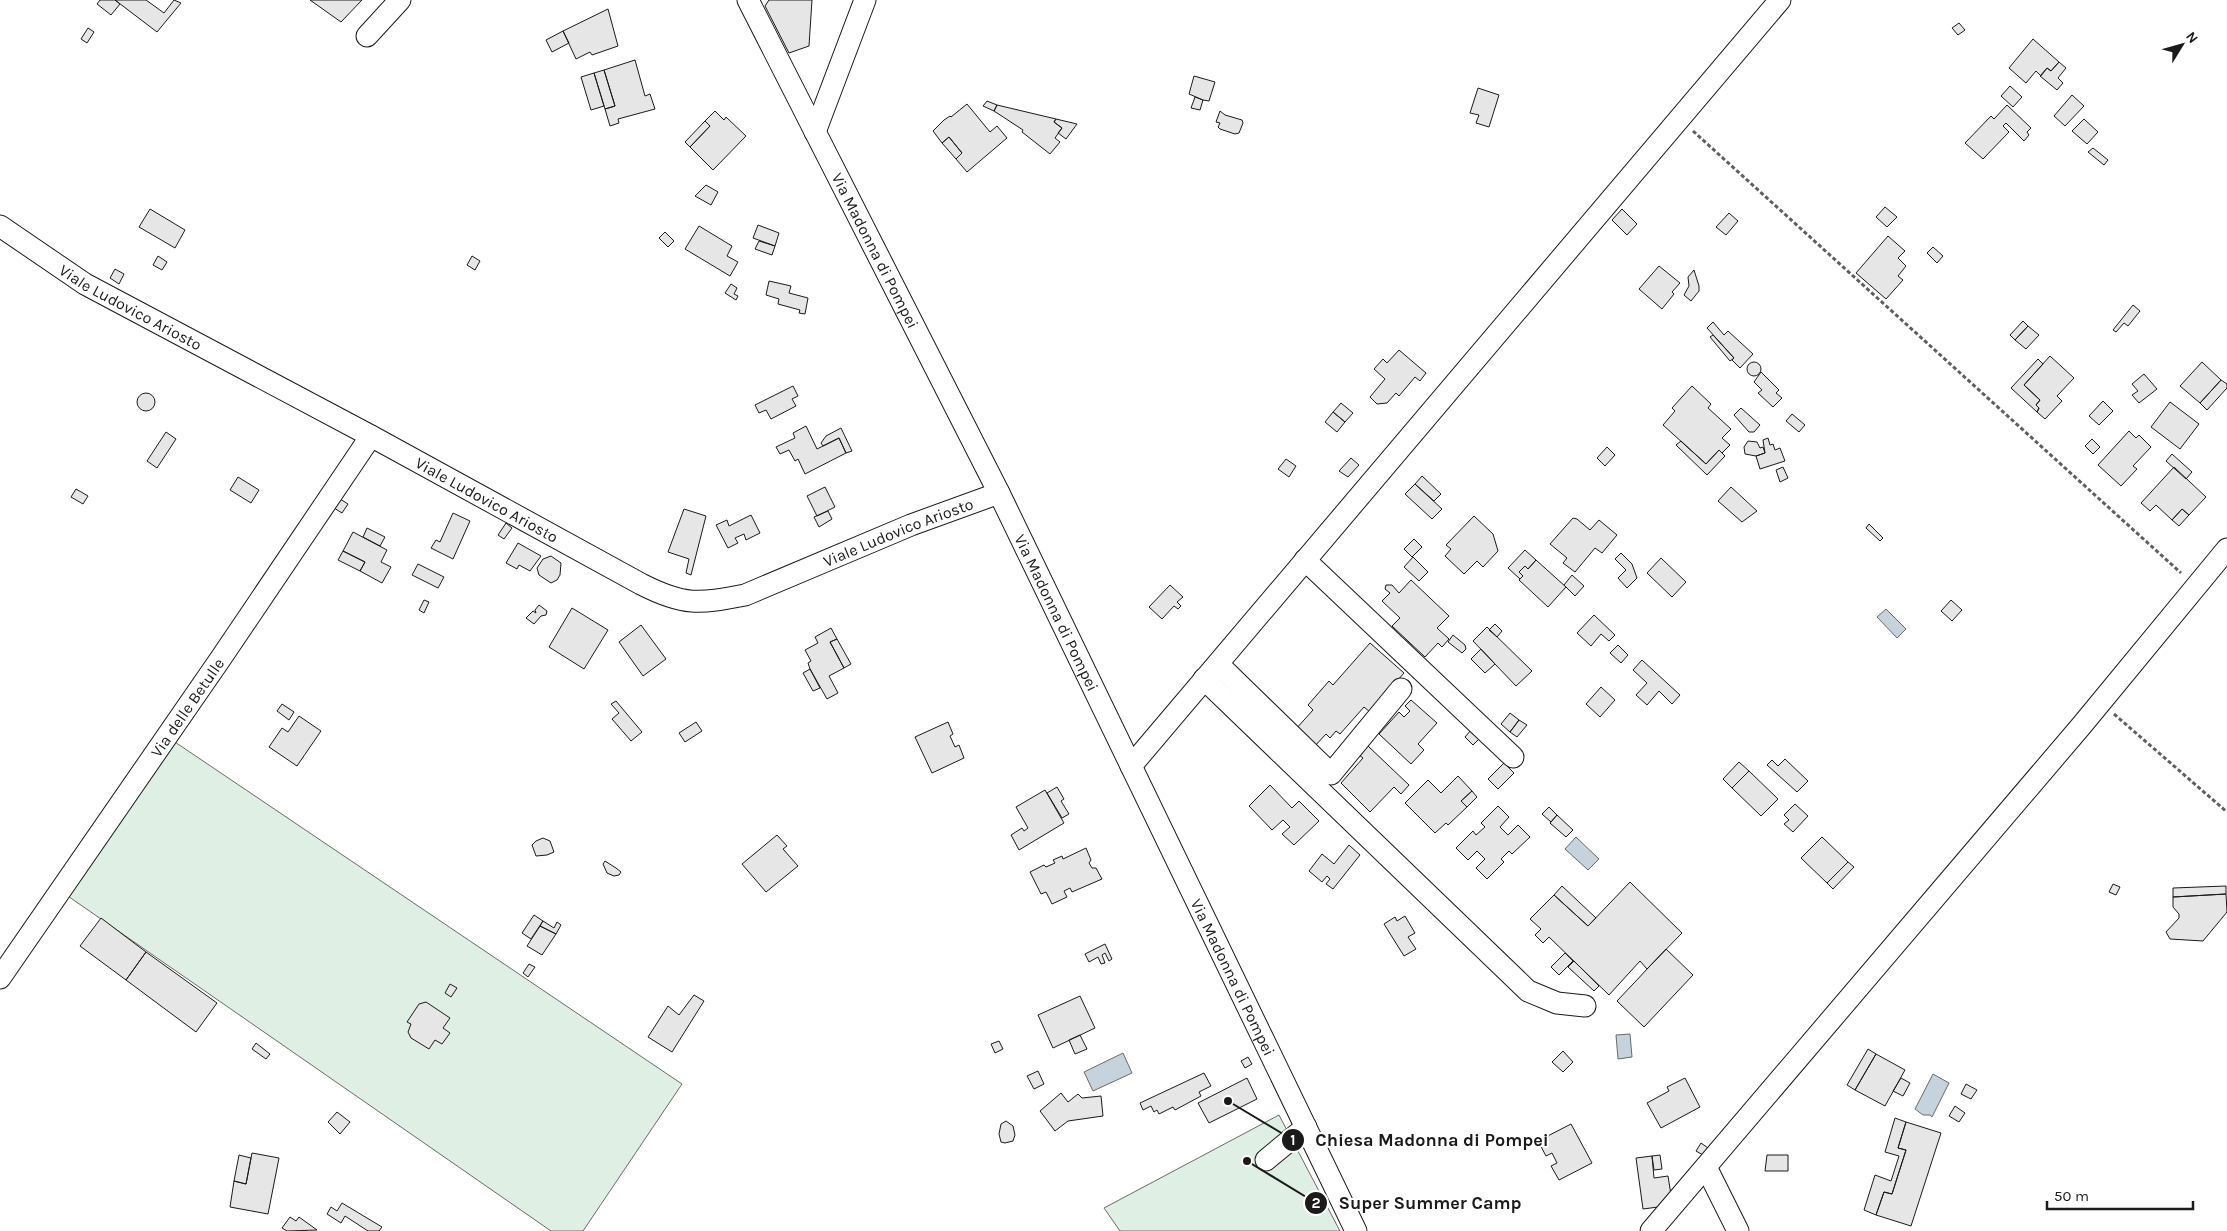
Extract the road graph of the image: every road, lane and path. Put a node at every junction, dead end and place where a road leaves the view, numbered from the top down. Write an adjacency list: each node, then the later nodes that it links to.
1 (400, 0): 5 (street)
2 (748, 0): 7 (street, Via Madonna di Pompei)
3 (864, 0): 7 (street)
4 (1780, 0): 6 (street)
5 (367, 36)
6 (1679, 119): 12 (street); 13 (path)
7 (815, 132): 10 (street, Via Madonna di Pompei)
8 (0, 226): 9 (street, Viale Ludovico Ariosto)
9 (371, 436): 10 (street, Viale Ludovico Ariosto); 20 (street, Via delle Betulle)
10 (999, 493): 18 (street, Via Madonna di Pompei)
11 (2227, 549): 13 (street)
12 (1305, 560): 14 (street); 17 (street)
13 (2195, 586): 16 (street)
14 (1211, 671): 15 (street); 18 (street); 21 (street)
15 (1401, 689)
16 (2101, 702): 19 (path); 24 (street)
17 (1513, 757)
18 (1131, 766): 22 (street, Via Madonna di Pompei)
19 (2227, 812)
20 (0, 978)
21 (1585, 1006)
22 (1306, 1127): 23 (street); 25 (street, Via Madonna di Pompei)
23 (1266, 1160)
24 (1706, 1166): 26 (street); 27 (street)
25 (1356, 1231)
26 (1651, 1231)
27 (1738, 1231)

